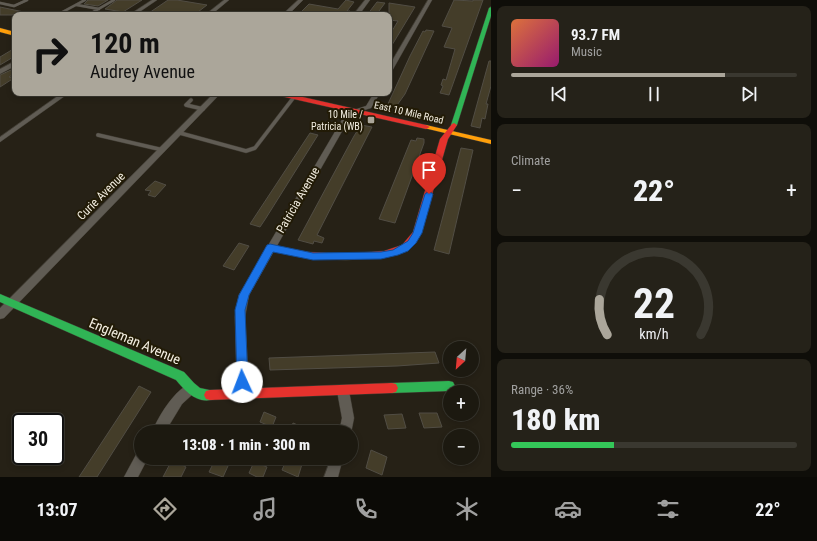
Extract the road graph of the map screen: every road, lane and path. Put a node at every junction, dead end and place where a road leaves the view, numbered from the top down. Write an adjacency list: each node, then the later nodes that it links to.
1 (27, 0): 9 (lane)
2 (85, 0): 10 (lane)
3 (114, 0): 12 (lane)
4 (155, 0): 15 (street)
5 (227, 0): 16 (street)
6 (301, 0): 17 (street)
7 (368, 0): 18 (street)
8 (430, 0): 22 (street)
9 (0, 3)
10 (76, 4): 12 (lane); 13 (lane)
11 (491, 8): 32 (street)
12 (99, 9): 14 (lane)
13 (62, 12)
14 (94, 12)
15 (137, 12)
16 (212, 12)
17 (288, 12)
18 (358, 12)
19 (0, 30): 20 (street)
20 (12, 33)
21 (12, 65): 23 (street)
22 (392, 66)
23 (0, 72)
24 (62, 96): 35 (street)
25 (215, 96): 30 (street, Curie Avenue)
26 (294, 96): 33 (lane)
27 (299, 96): 31 (street, East 10 Mile Road)
28 (375, 96): 31 (street, Patricia Avenue)
29 (190, 100): 30 (lane)
30 (203, 109): 33 (street, Curie Avenue)
31 (356, 111): 32 (street, East 10 Mile Road); 38 (street, Patricia Avenue)
32 (449, 132): 36 (street, East 10 Mile Road); 38 (street)
33 (180, 133): 37 (street, Curie Avenue)
34 (98, 135): 37 (lane)
35 (0, 140)
36 (491, 142)
37 (163, 150): 40 (street, Curie Avenue)
38 (270, 248): 45 (street, Patricia Avenue)
39 (0, 298): 40 (street, Engleman Avenue)
40 (11, 303): 41 (street, Curie Avenue); 43 (street, Engleman Avenue)
41 (0, 315)
42 (443, 386): 44 (street, Engleman Avenue)
43 (190, 389): 45 (street, Engleman Avenue); 46 (street)
44 (343, 391): 45 (street, Engleman Avenue); 47 (street)
45 (243, 394)
46 (162, 425)
47 (346, 425)
48 (138, 465): 50 (street)
49 (335, 465): 51 (street)
50 (131, 477)
51 (331, 477)

